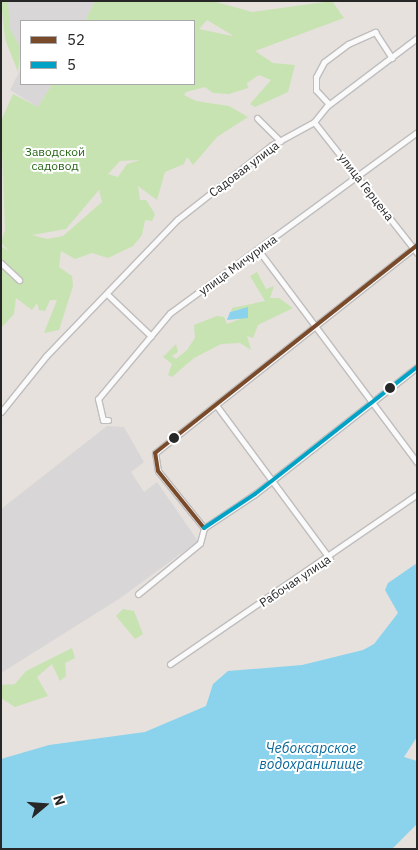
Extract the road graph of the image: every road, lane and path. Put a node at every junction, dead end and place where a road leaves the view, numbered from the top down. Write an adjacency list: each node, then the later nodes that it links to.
1 (417, 38): 2 (street, Садовая улица)
2 (392, 58): 3 (street, Садовая улица); 3 (street)
3 (329, 104): 5 (street, Садовая улица)
4 (257, 118): 7 (street)
5 (314, 122): 7 (street, Садовая улица); 8 (street, улица Герцена)
6 (417, 132): 8 (street, улица Мичурина)
7 (280, 141): 13 (street, Садовая улица)
8 (358, 175): 9 (street, улица Герцена); 10 (street, улица Мичурина)
9 (415, 249): 14 (street)
10 (259, 251): 14 (street); 15 (street, улица Мичурина)
11 (1, 262): 12 (street)
12 (19, 280)
13 (106, 294): 15 (street); 19 (street, Садовая улица)
14 (316, 326): 17 (street); 18 (street)
15 (151, 336): 20 (street, улица Мичурина)
16 (417, 367): 17 (street)
17 (371, 402): 21 (street); 22 (street)
18 (216, 405): 22 (street); 24 (street)
19 (1, 412)
20 (108, 420)
21 (417, 462)
22 (274, 479): 24 (street); 25 (street)
23 (417, 494): 25 (street, Рабочая улица)
24 (204, 528): 26 (street)
25 (330, 559): 27 (street, Рабочая улица)
26 (138, 594)
27 (170, 664)

